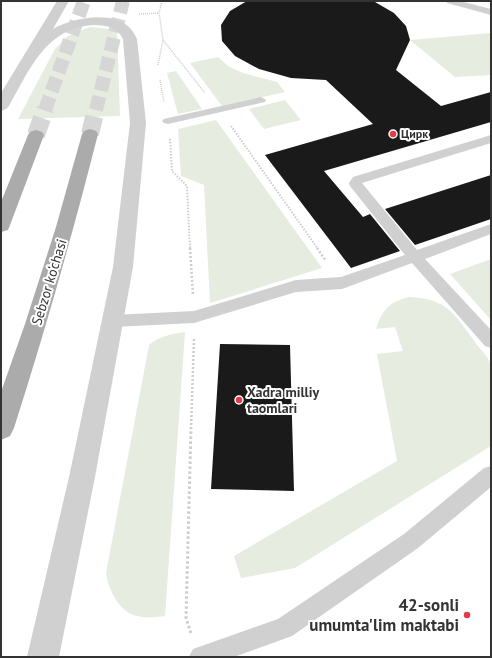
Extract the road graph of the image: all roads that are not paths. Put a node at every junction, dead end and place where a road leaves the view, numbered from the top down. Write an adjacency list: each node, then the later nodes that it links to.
1 (63, 1): 4 (street)
2 (450, 1): 3 (lane)
3 (491, 12)
4 (36, 50): 6 (street); 14 (street)
5 (261, 100): 7 (lane)
6 (1, 106)
7 (168, 121)
8 (90, 134): 16 (main road, Sebzor ko‘chasi)
9 (36, 135): 11 (main road)
10 (491, 139): 13 (lane)
11 (1, 225)
12 (491, 229): 13 (lane)
13 (414, 256): 14 (lane); 15 (lane)
14 (113, 321): 18 (street)
15 (491, 341)
16 (1, 428)
17 (491, 475): 19 (lane)
18 (44, 657)
19 (201, 657)

